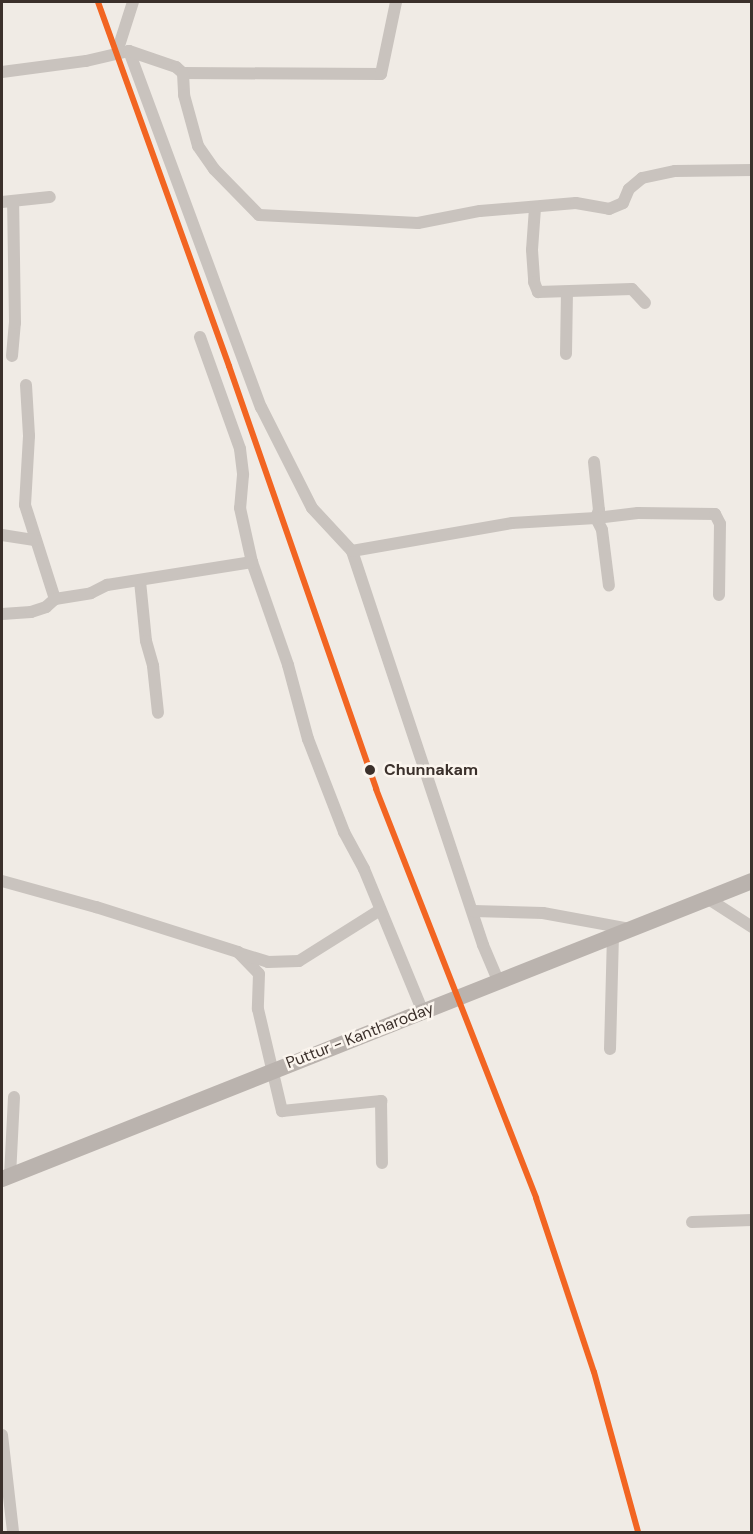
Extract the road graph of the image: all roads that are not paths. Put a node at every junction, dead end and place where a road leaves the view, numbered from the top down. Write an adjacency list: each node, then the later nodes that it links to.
1 (133, 2): 3 (street)
2 (396, 2): 5 (street)
3 (123, 52): 4 (street); 5 (street); 20 (street)
4 (2, 72)
5 (183, 73): 9 (street)
6 (752, 170): 9 (street)
7 (50, 197): 8 (street)
8 (7, 202): 14 (street)
9 (535, 208): 10 (street)
10 (567, 292): 11 (street); 13 (street)
11 (645, 303)
12 (200, 338): 21 (street)
13 (566, 354)
14 (12, 356)
15 (26, 386): 19 (street)
16 (594, 462): 17 (street)
17 (596, 518): 20 (street); 23 (street); 24 (street)
18 (2, 535): 19 (street)
19 (35, 540): 25 (street)
20 (352, 551): 32 (street)
21 (252, 562): 22 (street); 31 (street)
22 (140, 581): 25 (street); 27 (street)
23 (609, 586)
24 (719, 595)
25 (55, 599): 26 (street)
26 (2, 614)
27 (158, 713)
28 (2, 881): 36 (street)
29 (752, 881): 30 (main road, Puttur - Kantharoday)
30 (707, 898): 33 (street); 34 (main road, Puttur - Kantharoday)
31 (380, 910): 36 (street); 38 (street)
32 (473, 911): 34 (street); 37 (street)
33 (752, 927)
34 (630, 929): 35 (main road, Puttur - Kantharoday)
35 (613, 935): 37 (main road, Puttur - Kantharoday); 39 (street)
36 (238, 952): 40 (street)
37 (498, 980): 38 (main road, Puttur - Kantharoday)
38 (423, 1012): 40 (main road, Puttur - Kantharoday)
39 (610, 1049)
40 (274, 1070): 42 (street); 43 (main road, Puttur - Kantharoday)
41 (14, 1097): 43 (street)
42 (382, 1163)
43 (6, 1178)
44 (752, 1221): 45 (street)
45 (692, 1222)
46 (2, 1436): 47 (street)
47 (13, 1533)

